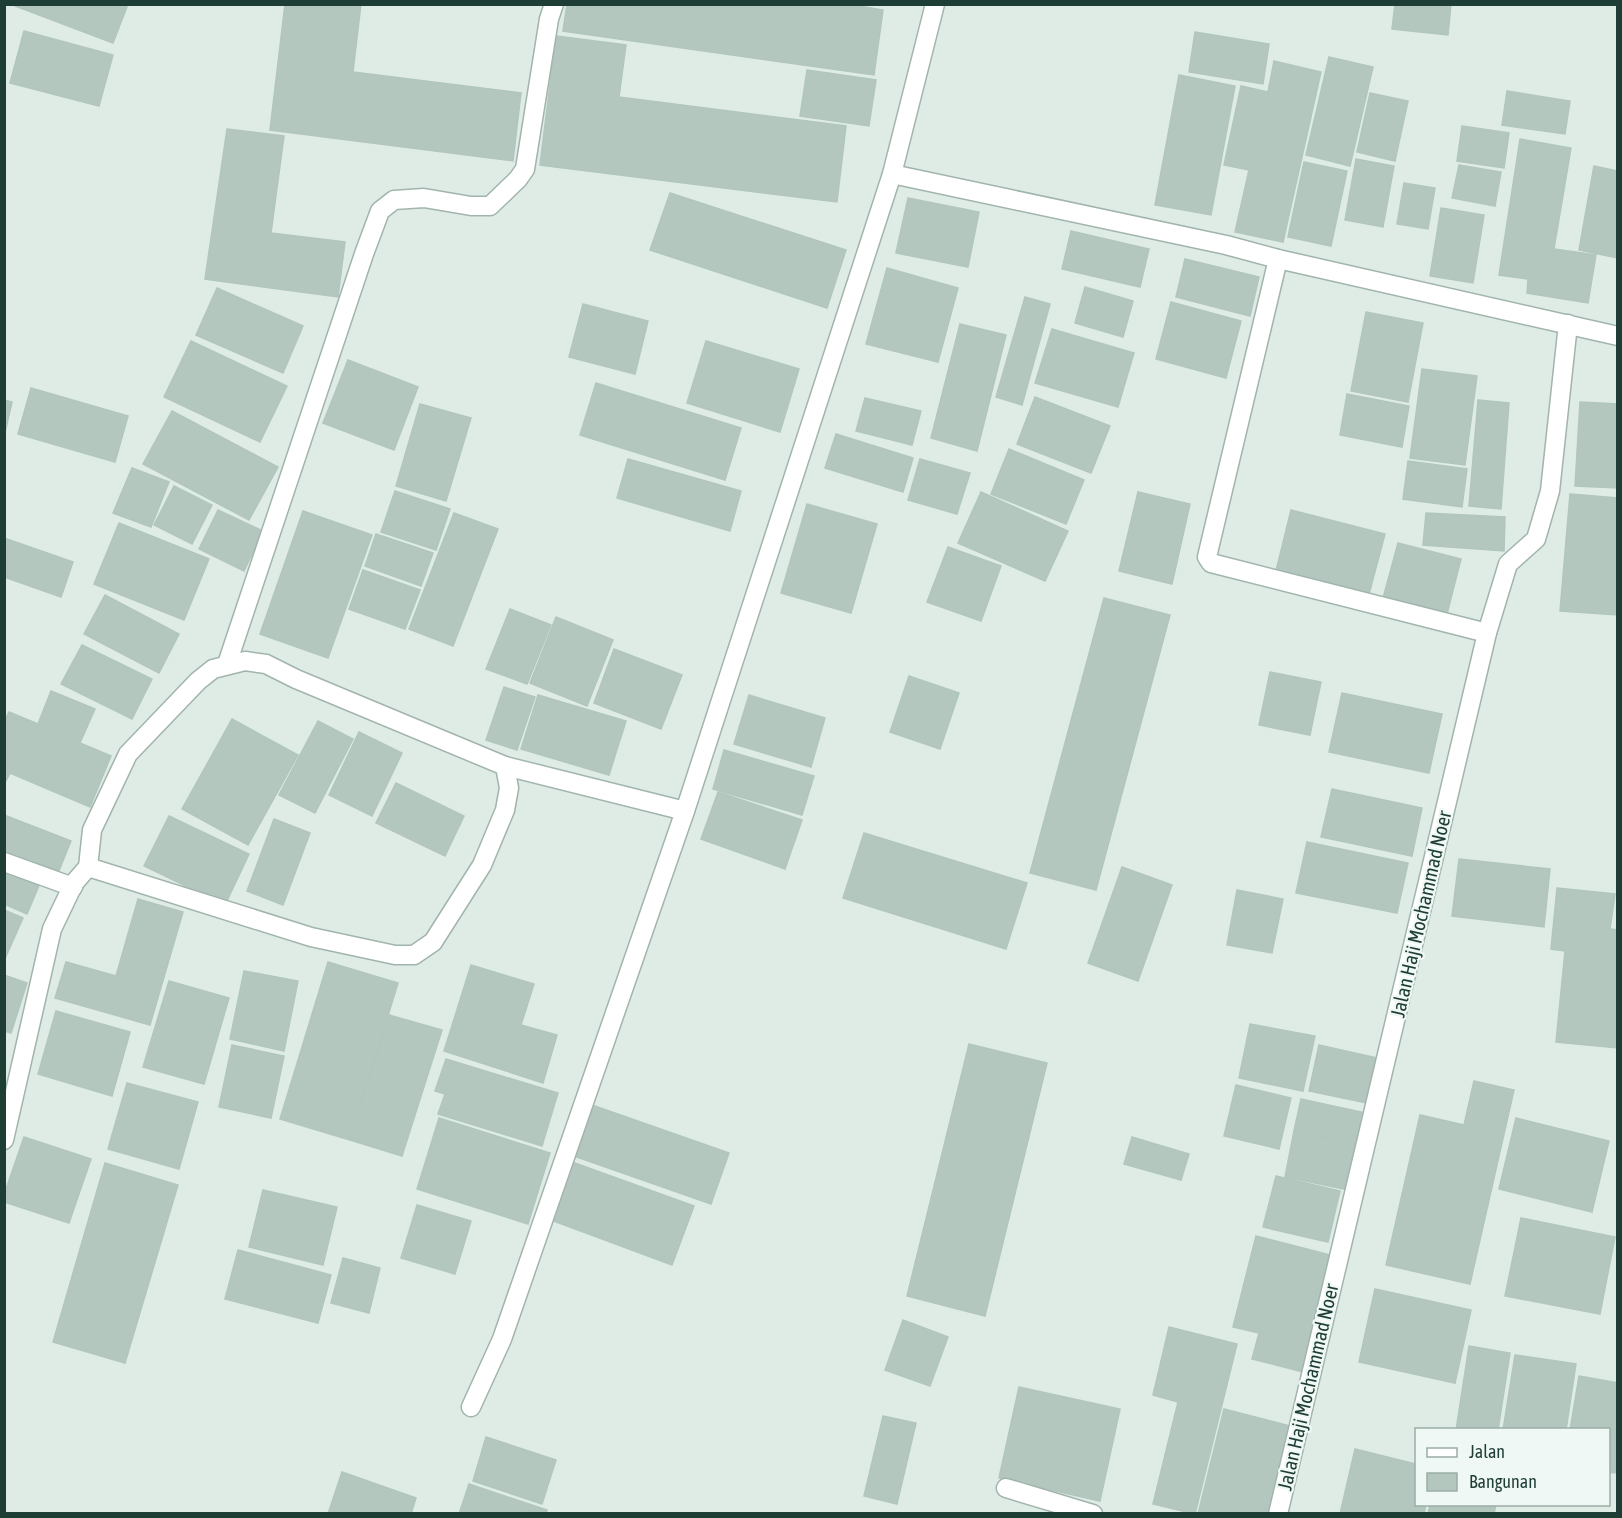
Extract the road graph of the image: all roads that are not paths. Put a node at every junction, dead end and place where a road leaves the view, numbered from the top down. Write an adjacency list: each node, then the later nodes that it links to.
1 (554, 4): 8 (street)
2 (935, 4): 3 (street)
3 (892, 174): 4 (street); 10 (street)
4 (1278, 259): 5 (street); 7 (street)
5 (1568, 324): 6 (street); 7 (street, Jalan Haji Mochammad Noer)
6 (1617, 336)
7 (1488, 633): 18 (street, Jalan Haji Mochammad Noer)
8 (226, 664): 9 (street); 12 (street)
9 (505, 766): 10 (street); 12 (street)
10 (685, 811): 15 (street)
11 (4, 862): 13 (street)
12 (88, 867): 13 (street)
13 (73, 887): 14 (street)
14 (4, 1140)
15 (471, 1407)
16 (1006, 1488): 17 (street)
17 (1093, 1514)
18 (1278, 1514)

